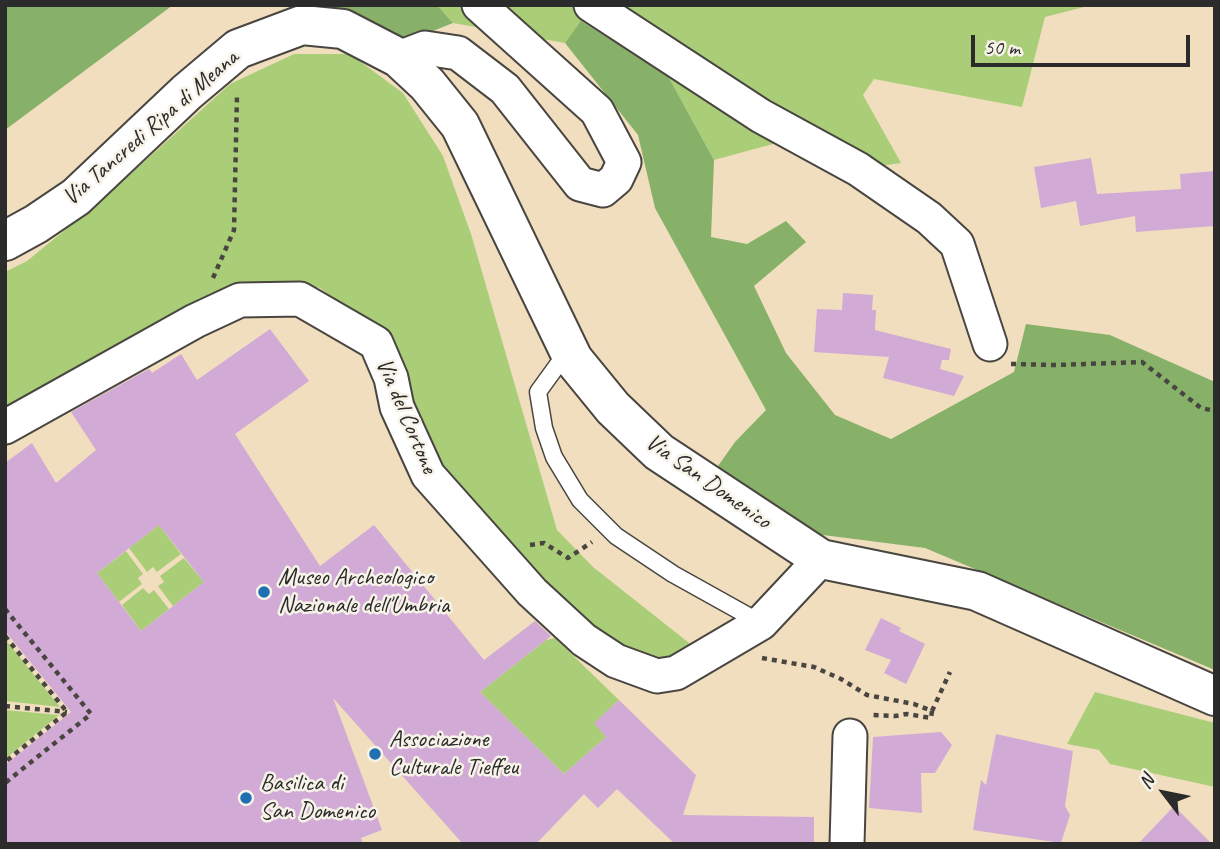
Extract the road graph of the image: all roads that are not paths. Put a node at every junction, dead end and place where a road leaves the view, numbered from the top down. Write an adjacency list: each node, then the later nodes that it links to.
1 (479, 5): 4 (street)
2 (591, 5): 6 (street)
3 (343, 29): 4 (main road, Via San Domenico); 5 (main road, Via Tancredi Ripa di Meana)
4 (398, 58): 7 (main road, Via San Domenico)
5 (5, 241)
6 (990, 344)
7 (568, 350): 9 (main road, Via San Domenico); 10 (lane)
8 (5, 427): 10 (street, Via del Cortone)
9 (821, 559): 10 (street, Via del Cortone); 11 (main road, Via San Domenico)
10 (749, 631)
11 (1215, 696)
12 (850, 736): 13 (street)
13 (847, 844)

